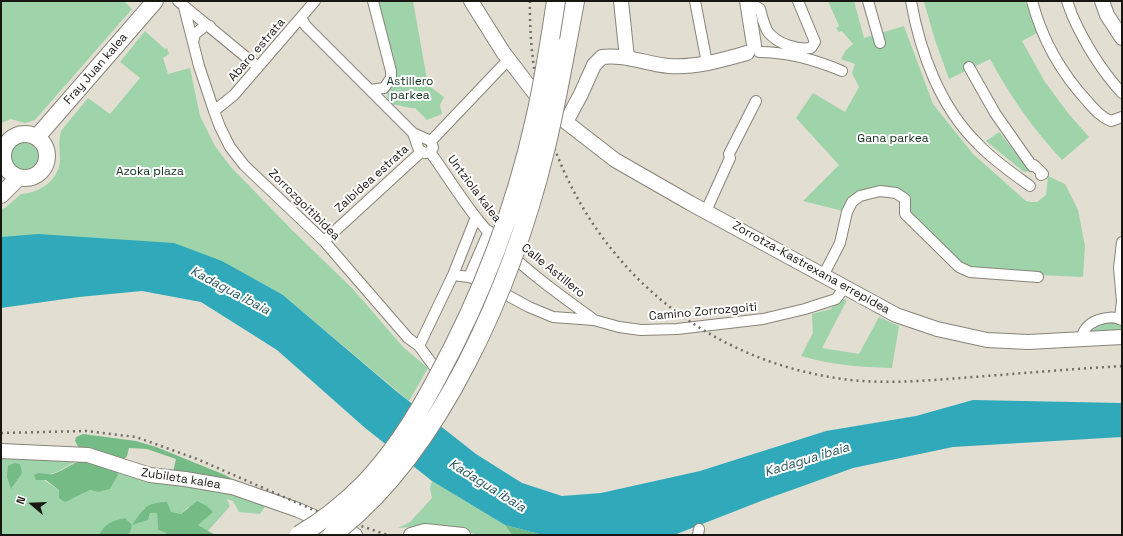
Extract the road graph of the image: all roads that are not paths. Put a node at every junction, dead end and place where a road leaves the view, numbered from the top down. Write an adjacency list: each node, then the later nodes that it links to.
1 (155, 1): 38 (main road, Fray Juan kalea)
2 (315, 1): 17 (street, Abaro estrata)
3 (373, 1): 29 (street)
4 (471, 1): 24 (street, Zorrotza-Kastrexana errepidea)
5 (556, 1): 64 (highway, bridge)
6 (575, 1): 65 (highway, bridge)
7 (621, 1): 23 (street)
8 (696, 1): 25 (street)
9 (798, 1): 16 (street)
10 (868, 1): 21 (street)
11 (911, 1): 44 (street)
12 (1032, 1): 35 (street)
13 (1067, 1): 31 (street)
14 (1102, 1): 19 (street)
15 (181, 4): 18 (street); 20 (street, Zorrozgoitibidea)
16 (748, 5): 22 (street)
17 (301, 18): 26 (street, Abaro estrata); 30 (street)
18 (210, 26): 20 (street); 26 (street)
19 (1122, 38)
20 (193, 42): 33 (street, Zorrozgoitibidea)
21 (880, 43)
22 (749, 51): 25 (street); 28 (street)
23 (627, 58): 25 (street); 36 (street)
24 (508, 60): 36 (street, Zorrotza-Kastrexana errepidea); 39 (street)
25 (708, 63)
26 (258, 67): 33 (street, Abaro estrata)
27 (969, 67): 42 (street)
28 (842, 71)
29 (384, 88): 30 (street); 34 (street)
30 (370, 90): 34 (street)
31 (1122, 93)
32 (756, 101): 46 (street)
33 (214, 111): 49 (street, Zorrozgoitibidea)
34 (394, 114): 37 (street)
35 (1122, 117)
36 (566, 122): 46 (street, Zorrotza-Kastrexana errepidea)
37 (413, 133): 39 (street); 40 (street, Untziola kalea)
38 (37, 137): 41 (main road); 43 (main road)
39 (431, 141): 40 (street)
40 (425, 152): 47 (street, Untziola kalea); 49 (street, Zalbidea estrata)
41 (2, 166): 43 (main road)
42 (1041, 176)
43 (19, 177): 45 (main road)
44 (1030, 186)
45 (1, 195)
46 (706, 212): 52 (street, Zorrotza-Kastrexana errepidea)
47 (476, 217): 48 (street, Untziola kalea); 53 (street)
48 (489, 231): 50 (street, Untziola kalea); 54 (street)
49 (324, 241): 61 (street, Zorrozgoitibidea)
50 (497, 242): 58 (street, Calle Astillero)
51 (1122, 242): 57 (street)
52 (824, 274): 55 (street); 56 (street, Zorrotza-Kastrexana errepidea)
53 (453, 275): 54 (street, Camino Zorrozgoiti); 61 (street)
54 (469, 277): 58 (street, Camino Zorrozgoiti)
55 (1038, 277)
56 (845, 287): 58 (street, Camino Zorrozgoiti); 60 (street, Zorrotza-Kastrexana errepidea)
57 (1121, 319): 60 (street)
58 (594, 320)
59 (1122, 337): 60 (street, Zorrotza-Kastrexana errepidea)
60 (1082, 339)
61 (419, 346): 62 (street, Zorrozgoitibidea)
62 (455, 395)
63 (1, 450): 66 (street, Zubileta kalea)
64 (299, 535)
65 (332, 535)
66 (355, 535)
67 (412, 535): 68 (street)
68 (463, 535)

